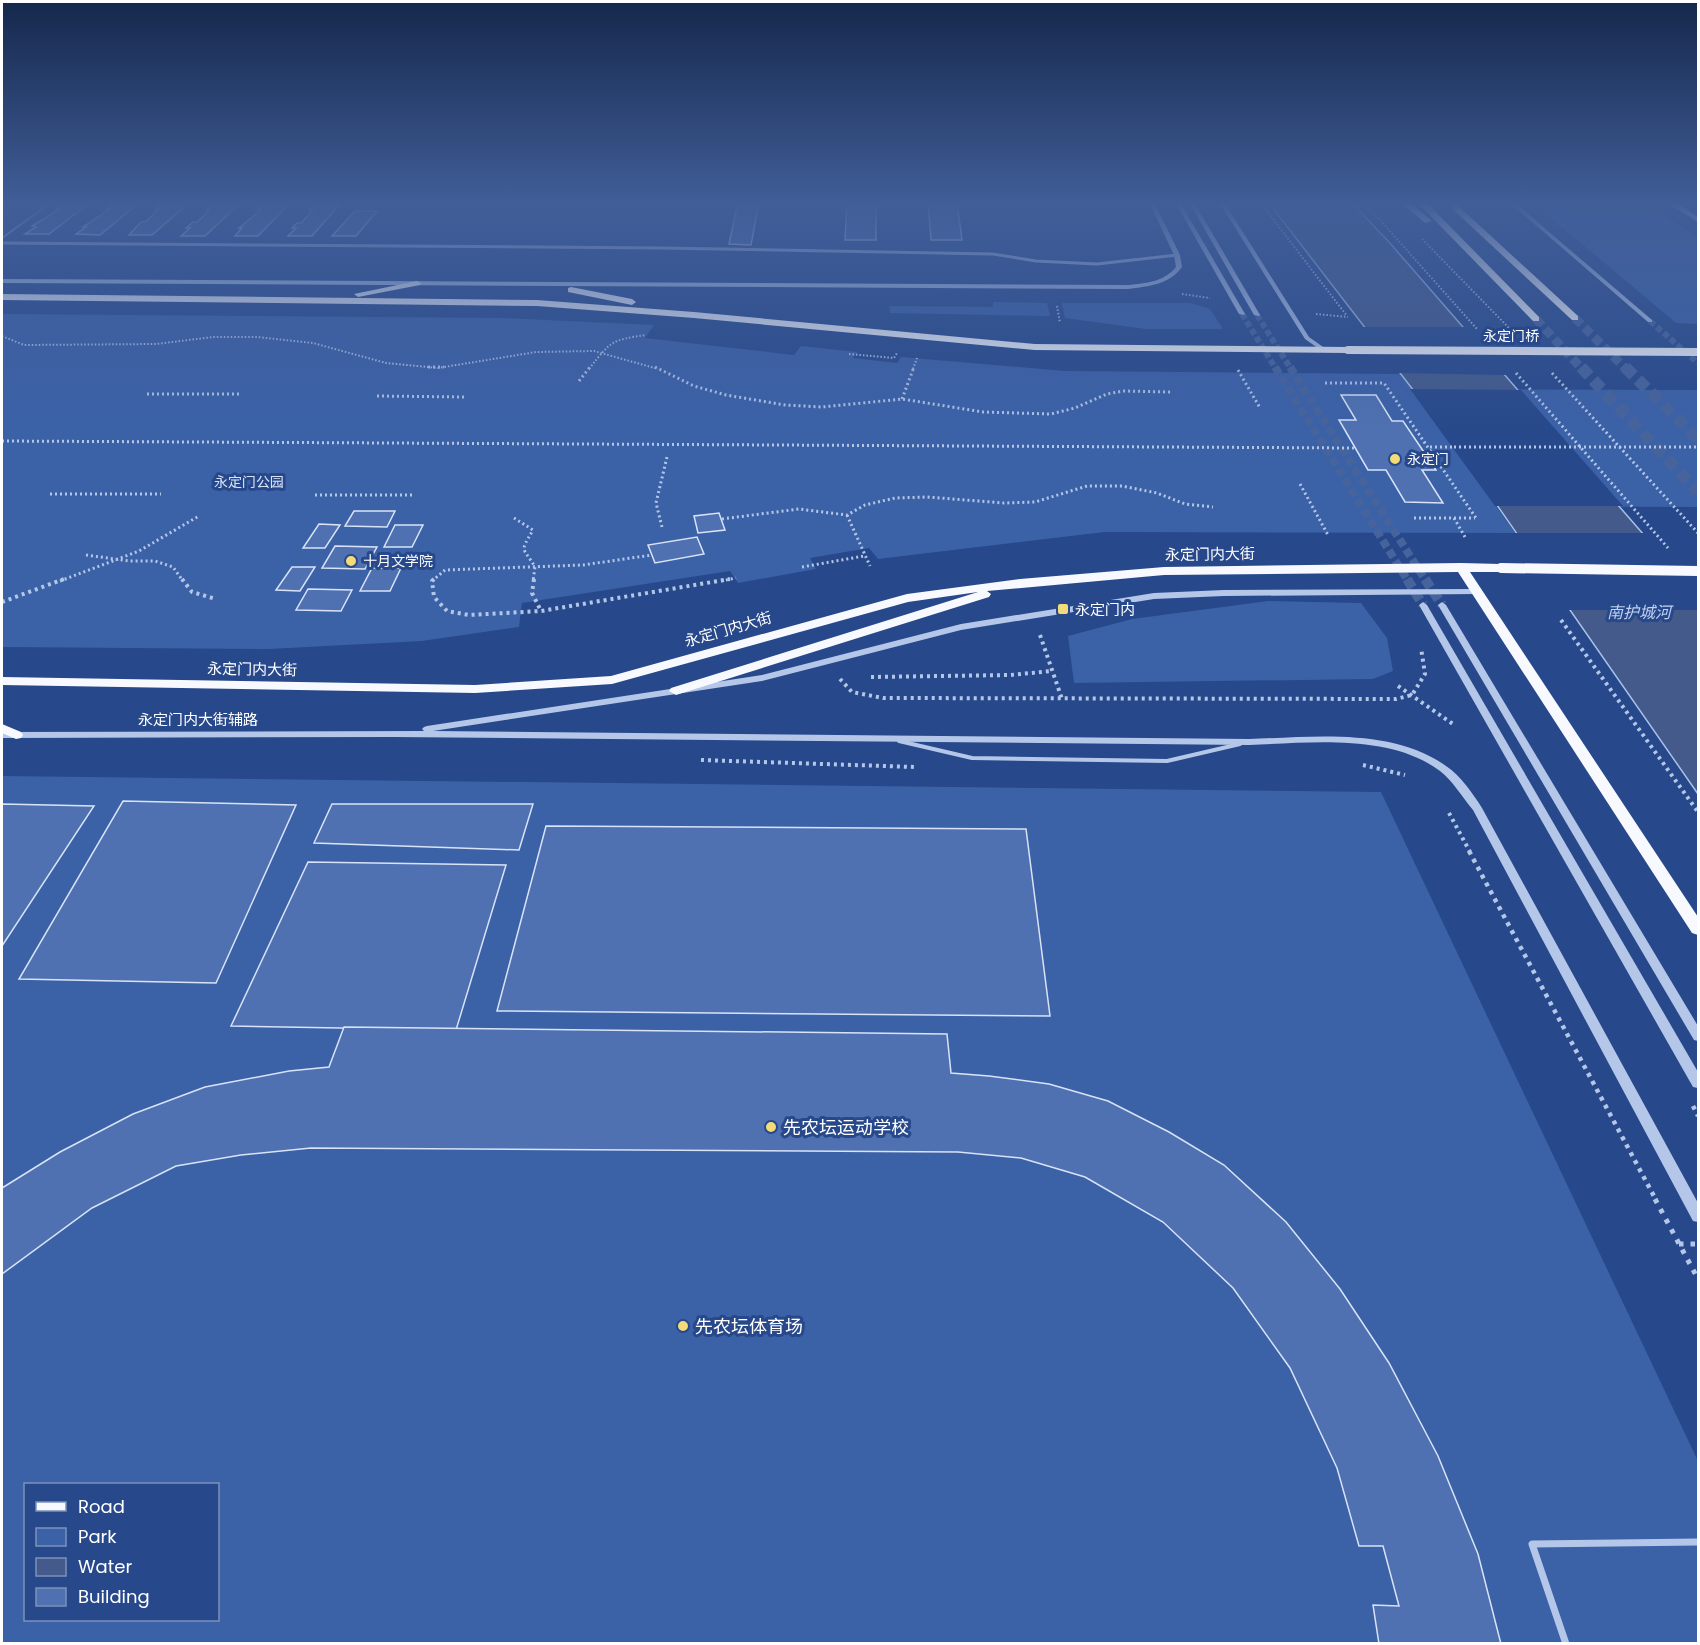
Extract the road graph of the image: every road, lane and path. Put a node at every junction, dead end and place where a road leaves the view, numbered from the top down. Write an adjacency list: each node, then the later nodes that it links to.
1 (1165, 279): 12 (street)
2 (1221, 279): 18 (street)
3 (1236, 279): 19 (street)
4 (1270, 279): 28 (street)
5 (1319, 279): 20 (path)
6 (1432, 279): 25 (path)
7 (1497, 279): 22 (highway)
8 (1532, 279): 21 (highway)
9 (1601, 279): 23 (street)
10 (2, 281): 11 (street)
11 (417, 283): 12 (street); 15 (main road)
12 (494, 285): 13 (street)
13 (571, 290): 17 (main road)
14 (2, 297): 15 (main road)
15 (326, 300): 17 (main road)
16 (1056, 300): 24 (path)
17 (694, 315): 28 (main road)
18 (1242, 315)
19 (1257, 315)
20 (1348, 317)
21 (1575, 318)
22 (1536, 319)
23 (1650, 321)
24 (1060, 323)
25 (1478, 330)
26 (646, 335): 30 (path)
27 (2, 336): 30 (path)
28 (1324, 350): 29 (main road, 永定门桥, bridge)
29 (1698, 352)
30 (602, 353): 37 (path); 45 (path)
31 (849, 354): 32 (path)
32 (894, 358)
33 (917, 358): 45 (path)
34 (1509, 366): 49 (path)
35 (1237, 368): 46 (path)
36 (1351, 373): 39 (path)
37 (579, 381)
38 (1325, 383): 39 (path)
39 (1357, 383): 48 (path)
40 (1171, 392): 45 (path)
41 (147, 394): 42 (path)
42 (241, 394)
43 (377, 396): 44 (path)
44 (465, 396)
45 (902, 399)
46 (1260, 408)
47 (2, 441): 51 (path)
48 (1429, 447): 49 (path, bridge); 63 (path)
49 (1580, 447): 50 (path, bridge); 68 (path)
50 (1698, 447)
51 (1355, 448)
52 (667, 457): 65 (path)
53 (1300, 484): 66 (path)
54 (50, 494): 55 (path)
55 (161, 494)
56 (315, 495): 57 (path)
57 (413, 495)
58 (1213, 507): 59 (path)
59 (847, 515): 64 (path); 71 (path)
60 (199, 516): 72 (path)
61 (514, 518): 74 (path)
62 (1414, 518): 63 (path)
63 (1454, 518): 67 (path)
64 (722, 519)
65 (662, 527)
66 (1328, 536)
67 (1465, 537)
68 (1669, 549)
69 (86, 555): 72 (path)
70 (652, 555): 74 (path)
71 (864, 556): 73 (path); 75 (path)
72 (117, 560): 81 (path); 82 (path)
73 (870, 566)
74 (535, 567): 85 (path); 85 (path)
75 (802, 567)
76 (1461, 567): 77 (main road, bridge); 79 (main road, 永定门内大街); 80 (main road)
77 (1698, 571)
78 (736, 578): 85 (path)
79 (1020, 582): 92 (main road, 永定门内大街); 94 (main road)
80 (1476, 592): 89 (street); 110 (main road)
81 (216, 599)
82 (2, 602)
83 (1442, 604): 111 (street)
84 (1423, 605): 112 (street)
85 (541, 611)
86 (1561, 620): 109 (path)
87 (1040, 634): 90 (path)
88 (1421, 645): 95 (path)
89 (832, 661): 94 (street); 96 (path)
90 (1052, 671): 91 (path); 96 (path)
91 (871, 677)
92 (2, 681)
93 (1398, 686): 95 (path)
94 (676, 691): 99 (street)
95 (1412, 695): 96 (path); 97 (path)
96 (1062, 699)
97 (1453, 724)
98 (2, 728): 101 (main road)
99 (394, 734): 101 (street, 永定门内大街辅路); 102 (street)
100 (2, 735): 101 (street, 永定门内大街辅路)
101 (16, 735)
102 (893, 739): 103 (street); 103 (lane)
103 (1249, 742): 113 (street)
104 (692, 760): 106 (path)
105 (1358, 764): 107 (path)
106 (926, 767)
107 (1412, 777)
108 (1445, 805): 115 (path)
109 (1698, 812)
110 (1698, 929)
111 (1698, 1036)
112 (1698, 1083)
113 (1698, 1216)
114 (1698, 1244): 115 (path)
115 (1679, 1245): 116 (path)
116 (1698, 1279)
117 (1698, 1542): 118 (lane)
118 (1566, 1644)

